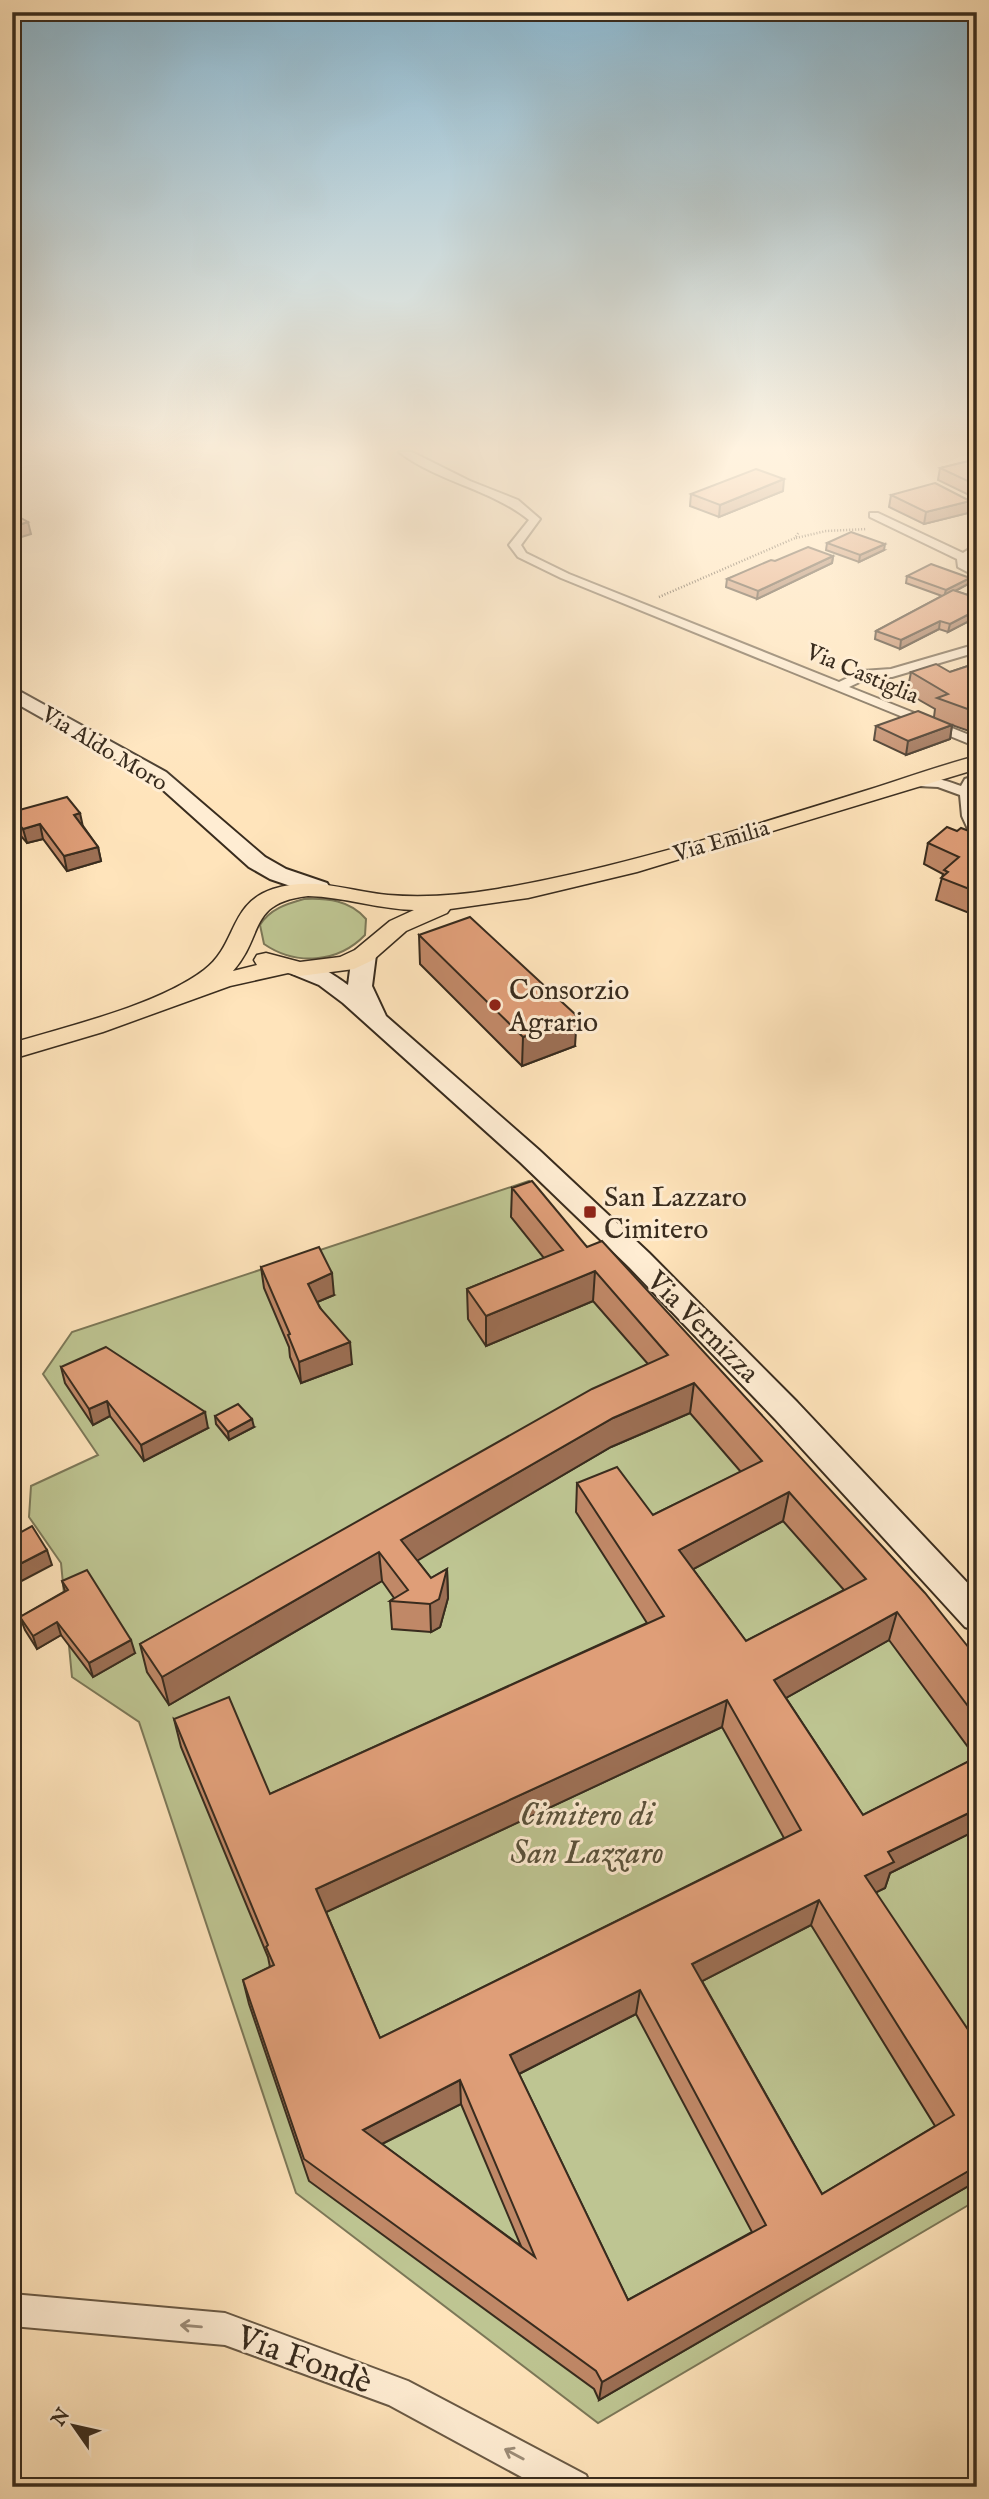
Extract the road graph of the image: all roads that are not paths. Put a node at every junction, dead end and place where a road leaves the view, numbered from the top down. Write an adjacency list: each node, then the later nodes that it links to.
1 (550, 569): 3 (street, Via Castiglia)
2 (977, 648): 3 (street)
3 (841, 686): 5 (street, Via Castiglia)
4 (12, 693): 11 (street, Via Aldo Moro)
5 (977, 743)
6 (977, 762): 8 (main road, Via Emilia)
7 (977, 779): 9 (street)
8 (917, 782): 9 (street); 14 (main road, Via Emilia)
9 (966, 793): 10 (street)
10 (977, 835)
11 (257, 862): 12 (street, Via Aldo Moro); 15 (street)
12 (319, 888): 13 (main road, Via Emilia); 15 (main road, Via Emilia)
13 (361, 897): 14 (main road, Via Emilia); 16 (main road)
14 (461, 901): 16 (main road, Via Emilia)
15 (248, 919): 18 (main road); 19 (main road, Via Emilia)
16 (384, 935): 17 (main road, Via Emilia)
17 (364, 956): 18 (main road, Via Emilia); 20 (street, Via Vernizza)
18 (292, 968): 19 (main road, Via Emilia); 20 (street, Via Vernizza)
19 (186, 993): 21 (main road, Via Emilia)
20 (382, 1026): 22 (street, Via Vernizza)
21 (12, 1051)
22 (977, 1617)
23 (12, 2310): 24 (street, Via Fondè, one-way to 23)
24 (574, 2487)

